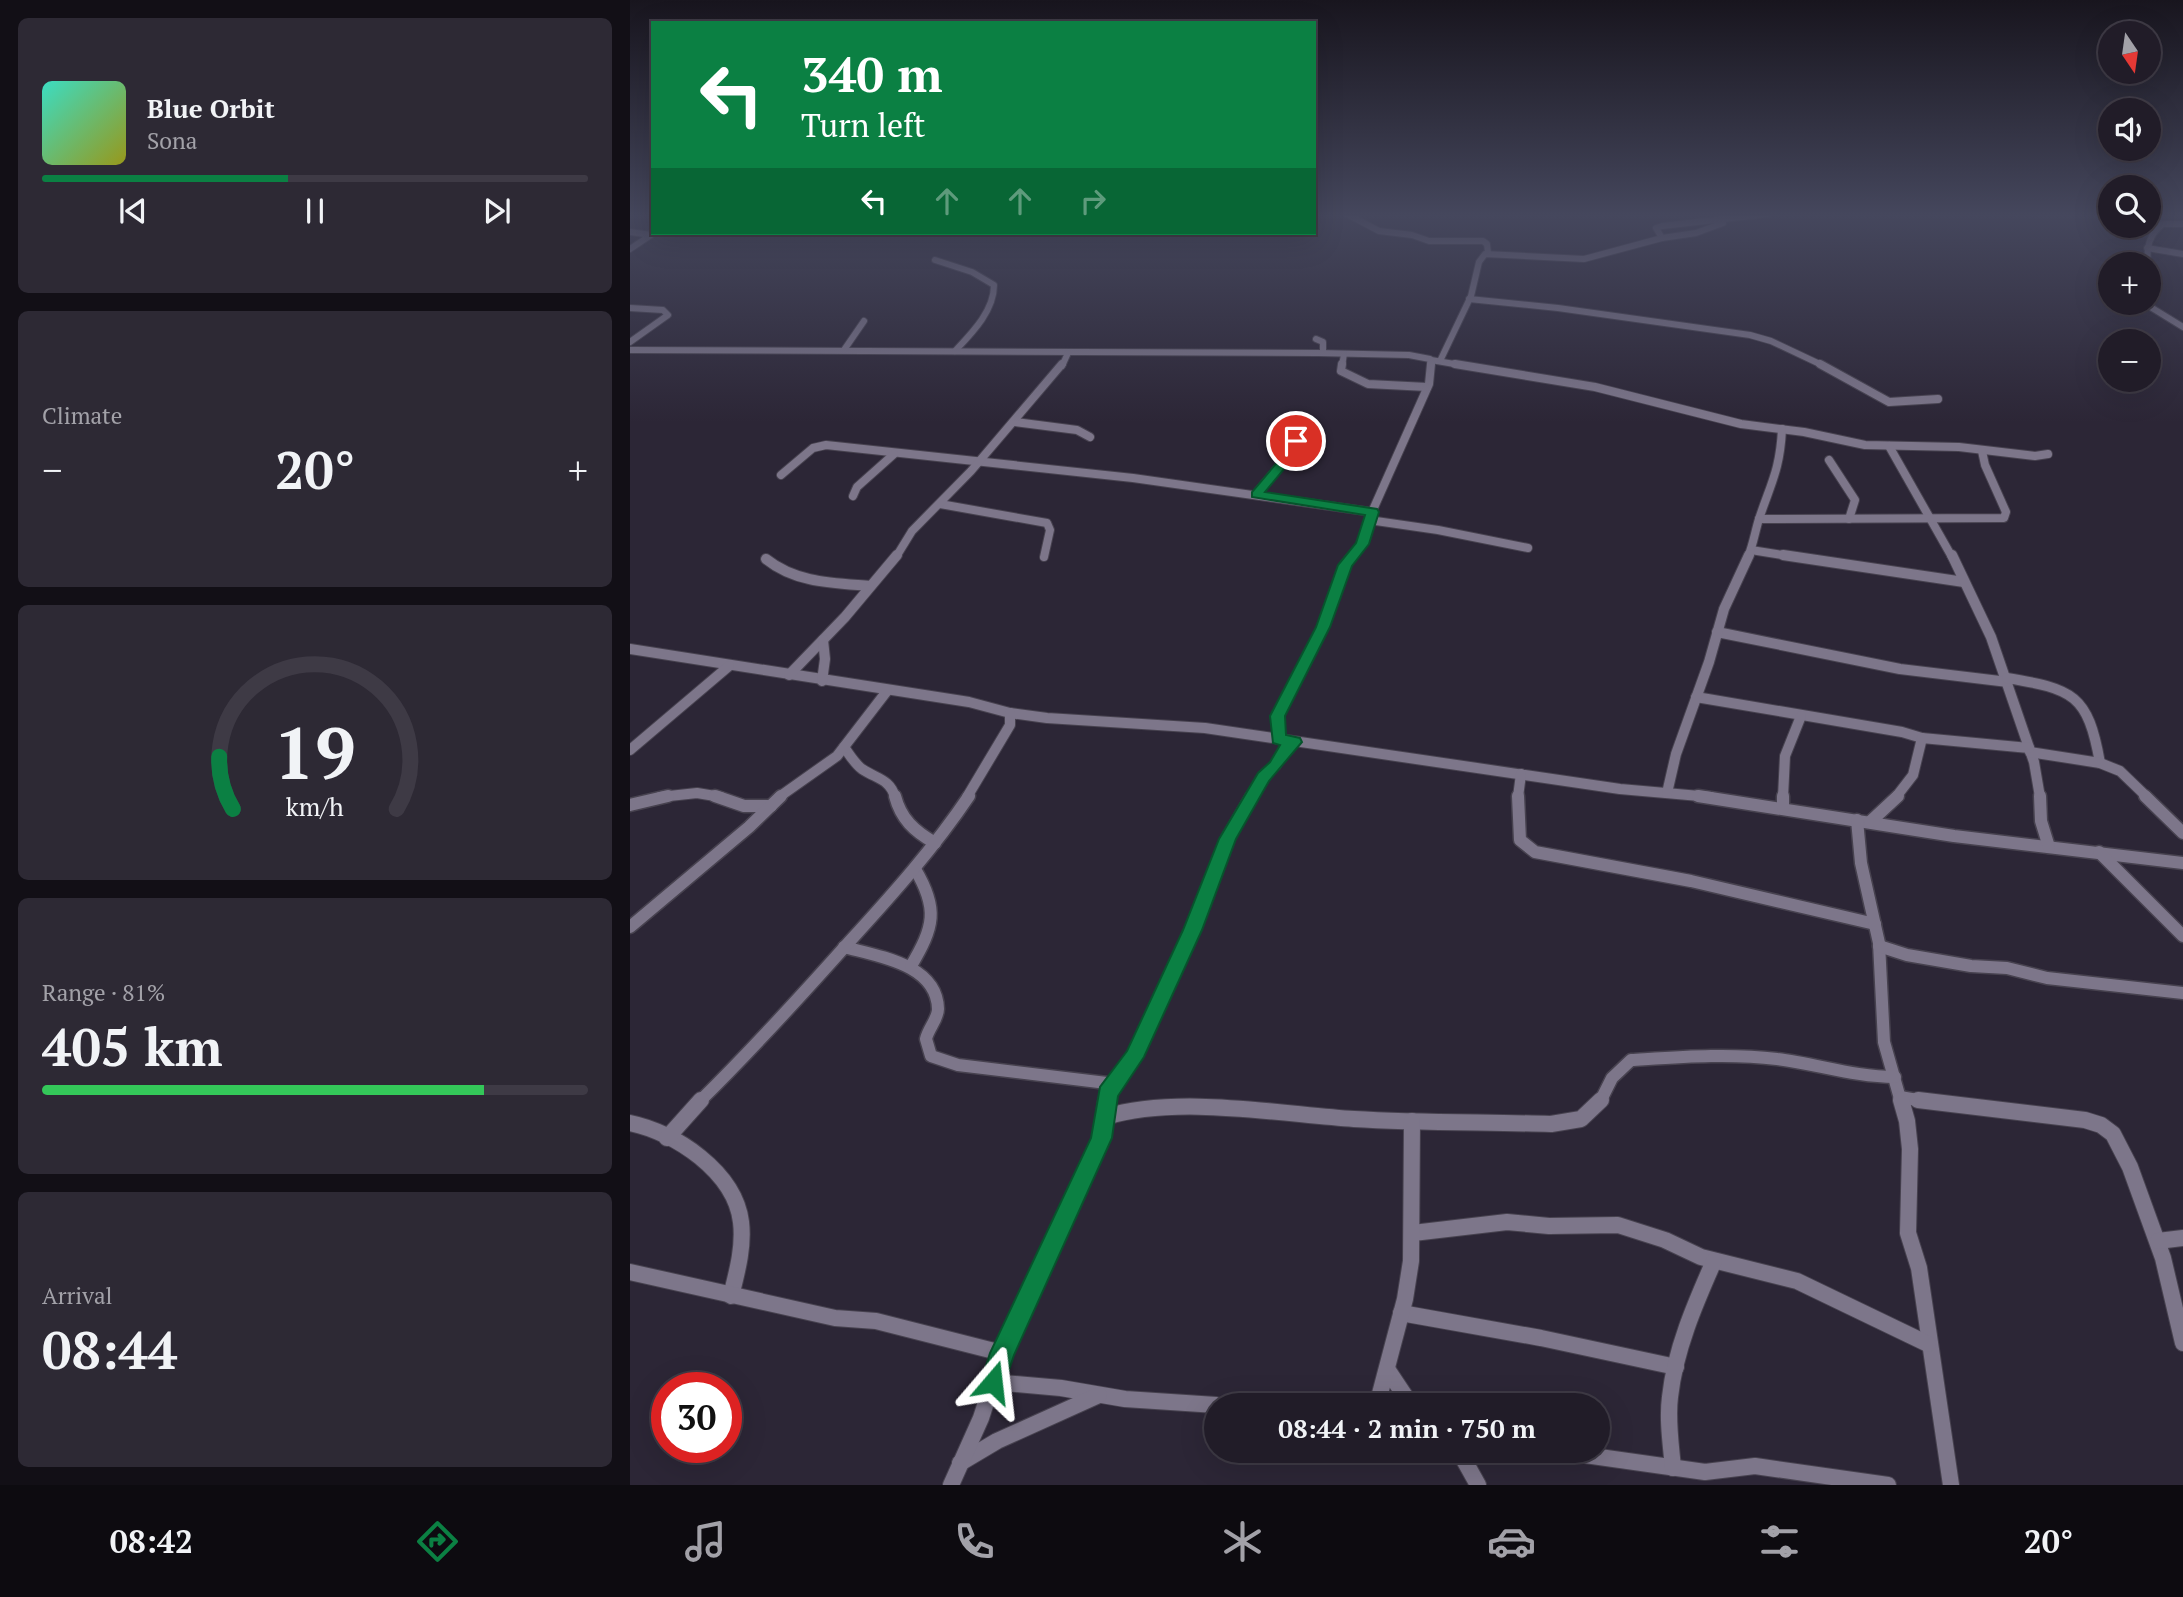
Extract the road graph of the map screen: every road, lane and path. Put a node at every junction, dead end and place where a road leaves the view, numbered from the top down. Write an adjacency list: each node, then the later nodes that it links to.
1 (991, 283): 12 (street)
2 (1473, 283): 3 (street)
3 (1469, 299): 17 (street); 19 (street)
4 (630, 308): 9 (street)
5 (2161, 313): 7 (street)
6 (864, 321): 11 (street)
7 (2183, 327)
8 (1315, 339): 14 (street)
9 (630, 342)
10 (630, 350): 11 (street)
11 (844, 350): 12 (street)
12 (955, 351): 13 (street)
13 (1068, 353): 14 (street); 21 (street)
14 (1323, 353): 15 (street)
15 (1344, 354): 16 (street); 18 (street)
16 (1431, 360): 17 (street); 18 (street)
17 (1440, 361): 22 (street)
18 (1427, 387): 34 (street)
19 (1938, 399)
20 (1291, 420): 31 (street)
21 (1015, 422): 23 (street); 29 (street)
22 (1782, 429): 24 (street); 36 (street)
23 (1090, 437)
24 (1889, 446): 25 (street); 35 (street)
25 (1982, 451): 27 (street); 35 (street)
26 (894, 454): 29 (street); 30 (street); 32 (street)
27 (2048, 454)
28 (1829, 460): 37 (street)
29 (980, 462): 31 (street); 33 (street)
30 (781, 475)
31 (1256, 494): 34 (street)
32 (853, 496)
33 (940, 504): 40 (street); 43 (street)
34 (1371, 516): 38 (street); 56 (street)
35 (1931, 517): 37 (street); 42 (street)
36 (1759, 519): 37 (street); 39 (street)
37 (1849, 519)
38 (1528, 548)
39 (1751, 550): 42 (street); 44 (street)
40 (1044, 557)
41 (766, 559): 43 (street)
42 (1964, 582): 49 (street)
43 (870, 586): 45 (street)
44 (1717, 632): 49 (street); 52 (street)
45 (823, 640): 48 (street); 50 (street)
46 (630, 649): 47 (street)
47 (729, 666): 48 (street); 59 (street)
48 (789, 675): 50 (street)
49 (2007, 680): 60 (street); 61 (street)
50 (822, 681): 51 (street)
51 (887, 691): 53 (street); 58 (street)
52 (1696, 696): 54 (street); 63 (street)
53 (1010, 713): 56 (street); 69 (street)
54 (1801, 716): 55 (street); 66 (street)
55 (1922, 738): 60 (street); 67 (street)
56 (1278, 739): 57 (street)
57 (1294, 742): 62 (street); 82 (street)
58 (844, 747): 65 (street); 69 (street)
59 (630, 750)
60 (2030, 750): 61 (street); 70 (street)
61 (2100, 764): 68 (street)
62 (1521, 774): 63 (street); 74 (street)
63 (1667, 793): 66 (street)
64 (630, 805): 65 (street)
65 (771, 806): 75 (street)
66 (1783, 808): 67 (street)
67 (1864, 821): 70 (street); 74 (street)
68 (2183, 833)
69 (935, 843): 73 (street)
70 (2049, 847): 71 (street)
71 (2099, 852): 72 (street); 76 (street)
72 (2183, 863)
73 (915, 869): 78 (street); 79 (street)
74 (1875, 924): 77 (street)
75 (630, 927)
76 (2183, 936)
77 (1879, 946): 80 (street); 81 (street)
78 (844, 947): 79 (street); 87 (street)
79 (912, 966): 82 (street)
80 (2183, 993)
81 (1895, 1077): 83 (street); 85 (street)
82 (1115, 1084): 84 (street)
83 (1900, 1097): 90 (street); 96 (street)
84 (1106, 1117): 85 (street); 97 (street)
85 (1412, 1121): 88 (street)
86 (630, 1123): 87 (street)
87 (667, 1138): 93 (street)
88 (1413, 1233): 91 (street); 94 (street)
89 (2183, 1238): 90 (street)
90 (2158, 1241): 95 (street)
91 (1714, 1261): 96 (street); 98 (street)
92 (630, 1272): 93 (street)
93 (731, 1296): 97 (street)
94 (1401, 1314): 98 (street); 99 (street)
95 (2183, 1343)
96 (1928, 1344): 112 (street)
97 (1002, 1353): 100 (street)
98 (1676, 1367): 108 (street)
99 (1387, 1369): 101 (street); 102 (street)
100 (993, 1382): 103 (street); 106 (street)
101 (1380, 1393)
102 (1403, 1393)
103 (1099, 1395): 104 (street); 106 (street)
104 (1204, 1404)
105 (1610, 1459): 108 (street)
106 (960, 1463): 109 (street)
107 (1465, 1463): 110 (street)
108 (1673, 1468): 111 (street)
109 (951, 1485)
110 (1478, 1485)
111 (1888, 1485)
112 (1951, 1485)

